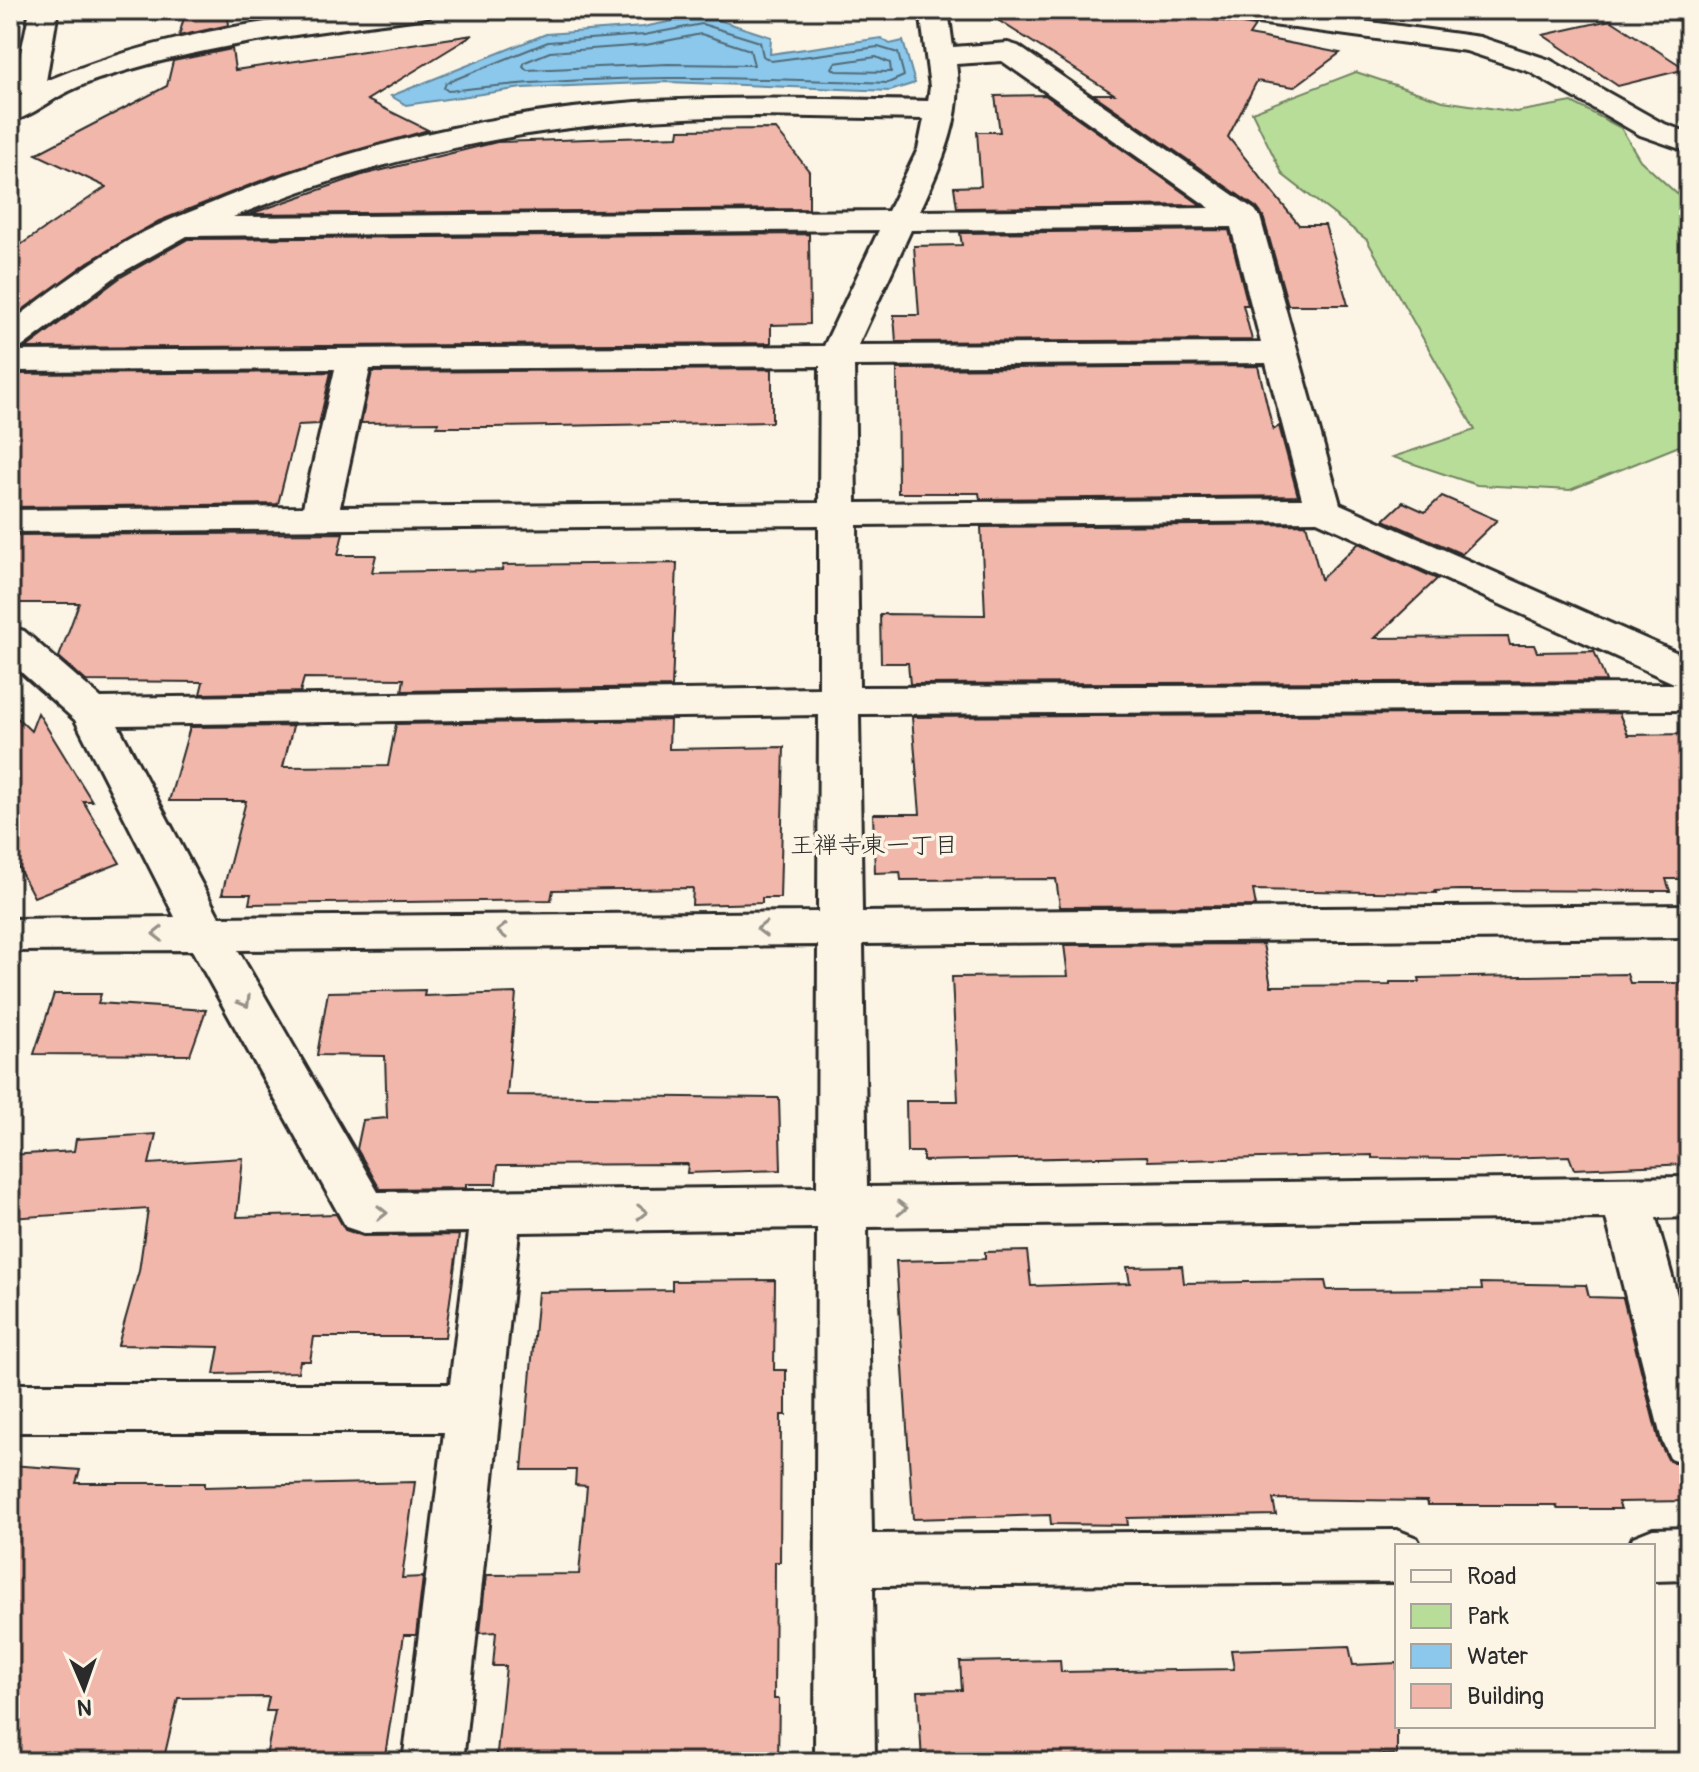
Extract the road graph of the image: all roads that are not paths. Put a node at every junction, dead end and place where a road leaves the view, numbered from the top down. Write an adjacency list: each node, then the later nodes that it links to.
1 (44, 10): 6 (street)
2 (420, 10): 6 (street)
3 (934, 10): 5 (street)
4 (1220, 10): 8 (street)
5 (941, 56): 7 (street); 9 (street)
6 (20, 104)
7 (942, 110): 10 (street); 11 (street)
8 (1689, 143)
9 (1244, 217): 10 (street); 13 (street)
10 (901, 220): 11 (street); 14 (street)
11 (182, 227): 12 (street)
12 (10, 340)
13 (1282, 353): 14 (street); 17 (street)
14 (837, 355): 15 (street); 18 (street)
15 (355, 359): 16 (street); 19 (street)
16 (10, 361)
17 (1323, 510): 18 (street); 22 (street)
18 (838, 515): 19 (street); 24 (street)
19 (319, 516): 20 (street)
20 (10, 521)
21 (10, 640): 25 (street)
22 (1689, 674)
23 (1689, 697): 24 (street)
24 (839, 701): 25 (street); 27 (street)
25 (91, 712): 28 (street)
26 (1689, 921): 27 (street)
27 (840, 928): 28 (street, one-way to 28); 32 (street)
28 (206, 934): 29 (street, one-way to 29); 33 (street, one-way to 33)
29 (10, 935)
30 (1626, 1197): 31 (street); 32 (street, one-way to 30); 36 (street)
31 (1689, 1197)
32 (841, 1209): 33 (street, one-way to 32); 40 (street)
33 (496, 1213): 35 (street)
34 (10, 1408): 35 (street)
35 (474, 1408): 41 (street)
36 (1689, 1441)
37 (1689, 1554): 38 (street)
38 (1655, 1555)
39 (1395, 1556): 40 (street)
40 (844, 1560): 42 (street)
41 (433, 1762)
42 (845, 1762)

